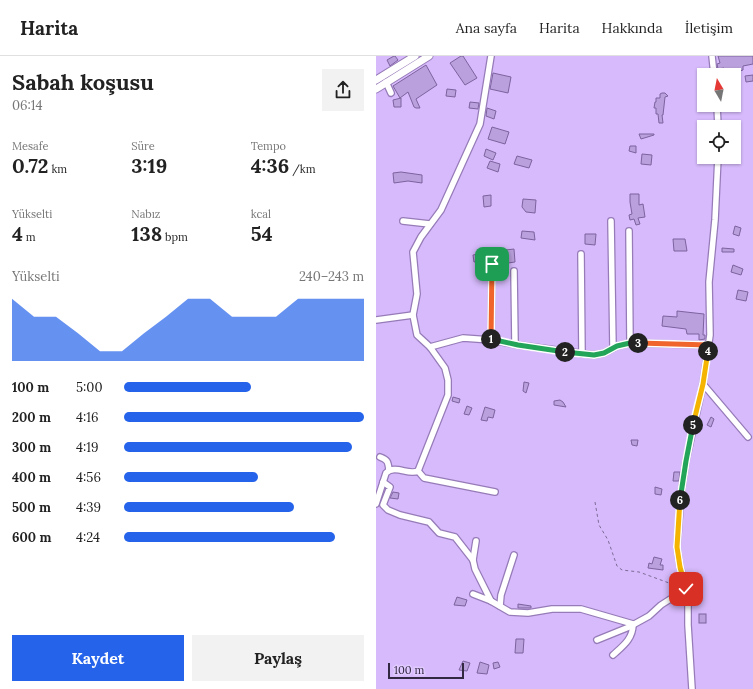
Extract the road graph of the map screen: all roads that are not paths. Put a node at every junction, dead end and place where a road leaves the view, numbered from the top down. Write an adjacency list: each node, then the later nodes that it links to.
1 (415, 56): 6 (street)
2 (429, 56): 7 (street)
3 (491, 56): 13 (street)
4 (712, 56): 5 (street)
5 (713, 68)
6 (376, 80)
7 (386, 82): 8 (street); 9 (street)
8 (376, 89)
9 (392, 93)
10 (718, 164): 23 (street)
11 (403, 221): 13 (street)
12 (611, 221): 25 (street)
13 (430, 224): 18 (street)
14 (629, 231): 21 (street)
15 (581, 254): 26 (street)
16 (492, 264): 20 (street)
17 (514, 271): 22 (street)
18 (413, 315): 19 (street); 24 (street)
19 (376, 320)
20 (491, 340): 22 (street); 24 (street)
21 (630, 343): 23 (street); 25 (street)
22 (515, 344): 26 (street)
23 (709, 345): 27 (street)
24 (430, 347): 31 (street)
25 (613, 348): 26 (street)
26 (582, 354)
27 (703, 384): 28 (street); 38 (street)
28 (748, 437)
29 (380, 457): 30 (street)
30 (389, 470): 31 (street); 32 (street)
31 (418, 471): 33 (street)
32 (384, 482): 34 (street); 37 (street)
33 (495, 492)
34 (376, 504)
35 (476, 541): 37 (street)
36 (514, 555): 41 (street)
37 (473, 560): 40 (street)
38 (686, 589): 42 (street); 45 (street)
39 (473, 594): 40 (street)
40 (491, 601): 41 (street)
41 (500, 606): 42 (street)
42 (633, 624): 43 (street); 44 (street)
43 (597, 640)
44 (613, 655)
45 (692, 689)

